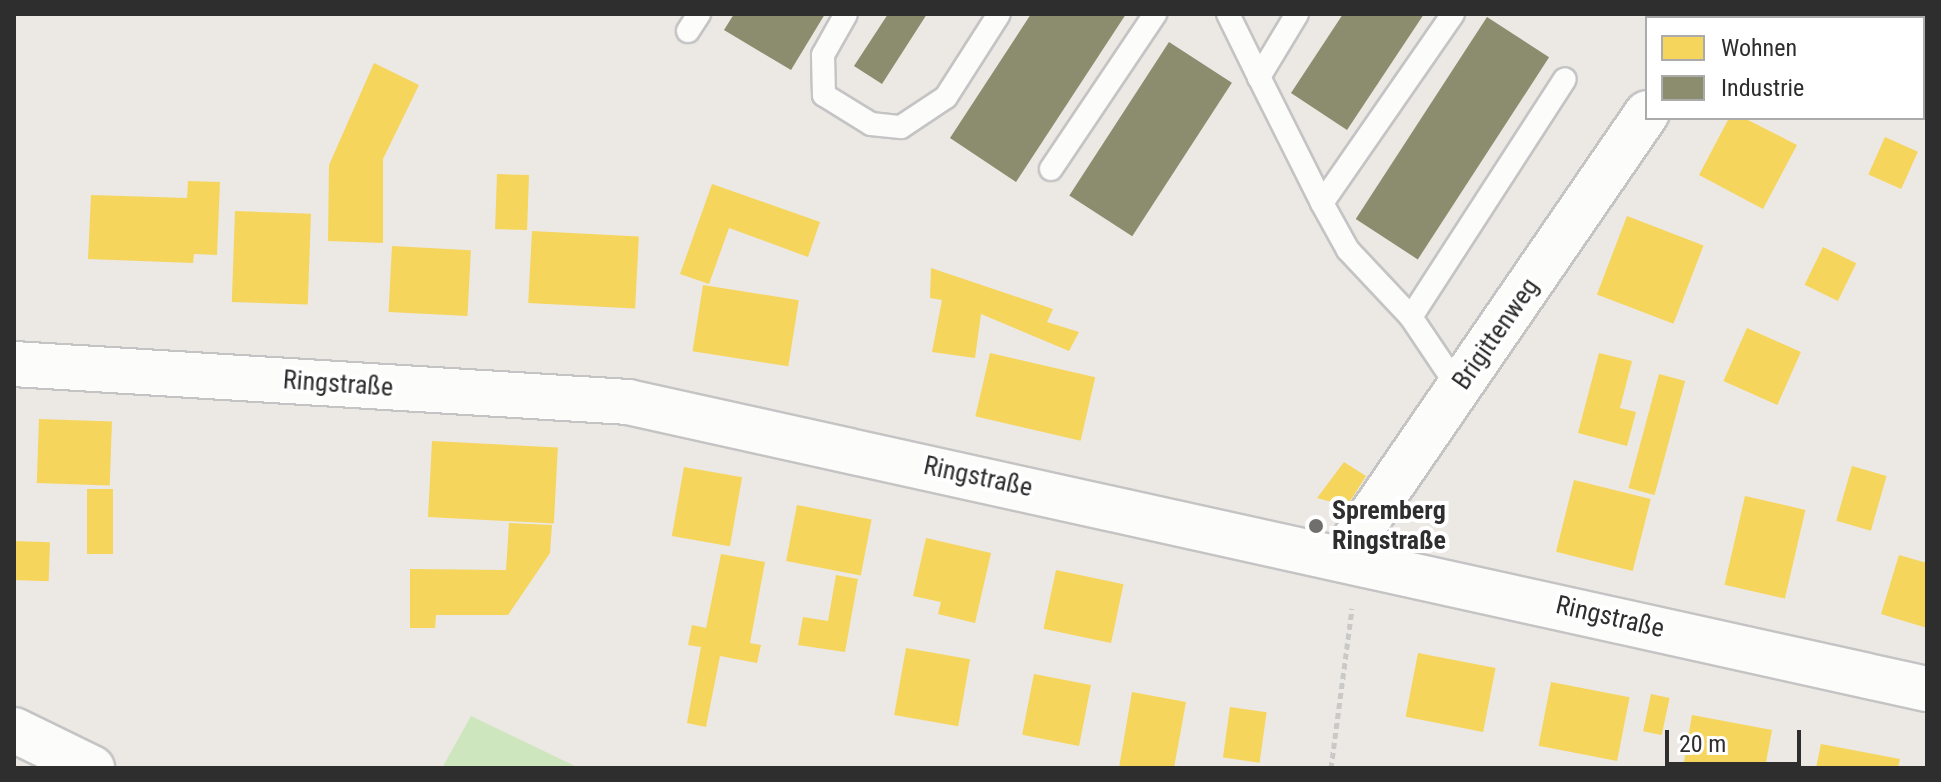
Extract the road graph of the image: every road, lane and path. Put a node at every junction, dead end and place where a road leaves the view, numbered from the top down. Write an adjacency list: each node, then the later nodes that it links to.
1 (846, 14): 2 (lane)
2 (999, 14)
3 (1155, 14): 10 (lane)
4 (1228, 14): 7 (lane)
5 (1297, 14): 7 (lane)
6 (1453, 14): 11 (lane)
7 (1259, 77): 11 (lane)
8 (1565, 79): 12 (lane)
9 (1645, 116): 14 (street, Brigittenweg)
10 (1051, 169)
11 (1322, 203): 12 (lane)
12 (1411, 317): 14 (lane)
13 (14, 364): 15 (street, Ringstraße)
14 (1458, 387): 15 (street, Brigittenweg)
15 (1355, 558): 16 (street, Ringstraße); 19 (path)
16 (1927, 689)
17 (14, 730): 18 (street)
18 (92, 768)
19 (1331, 768)

